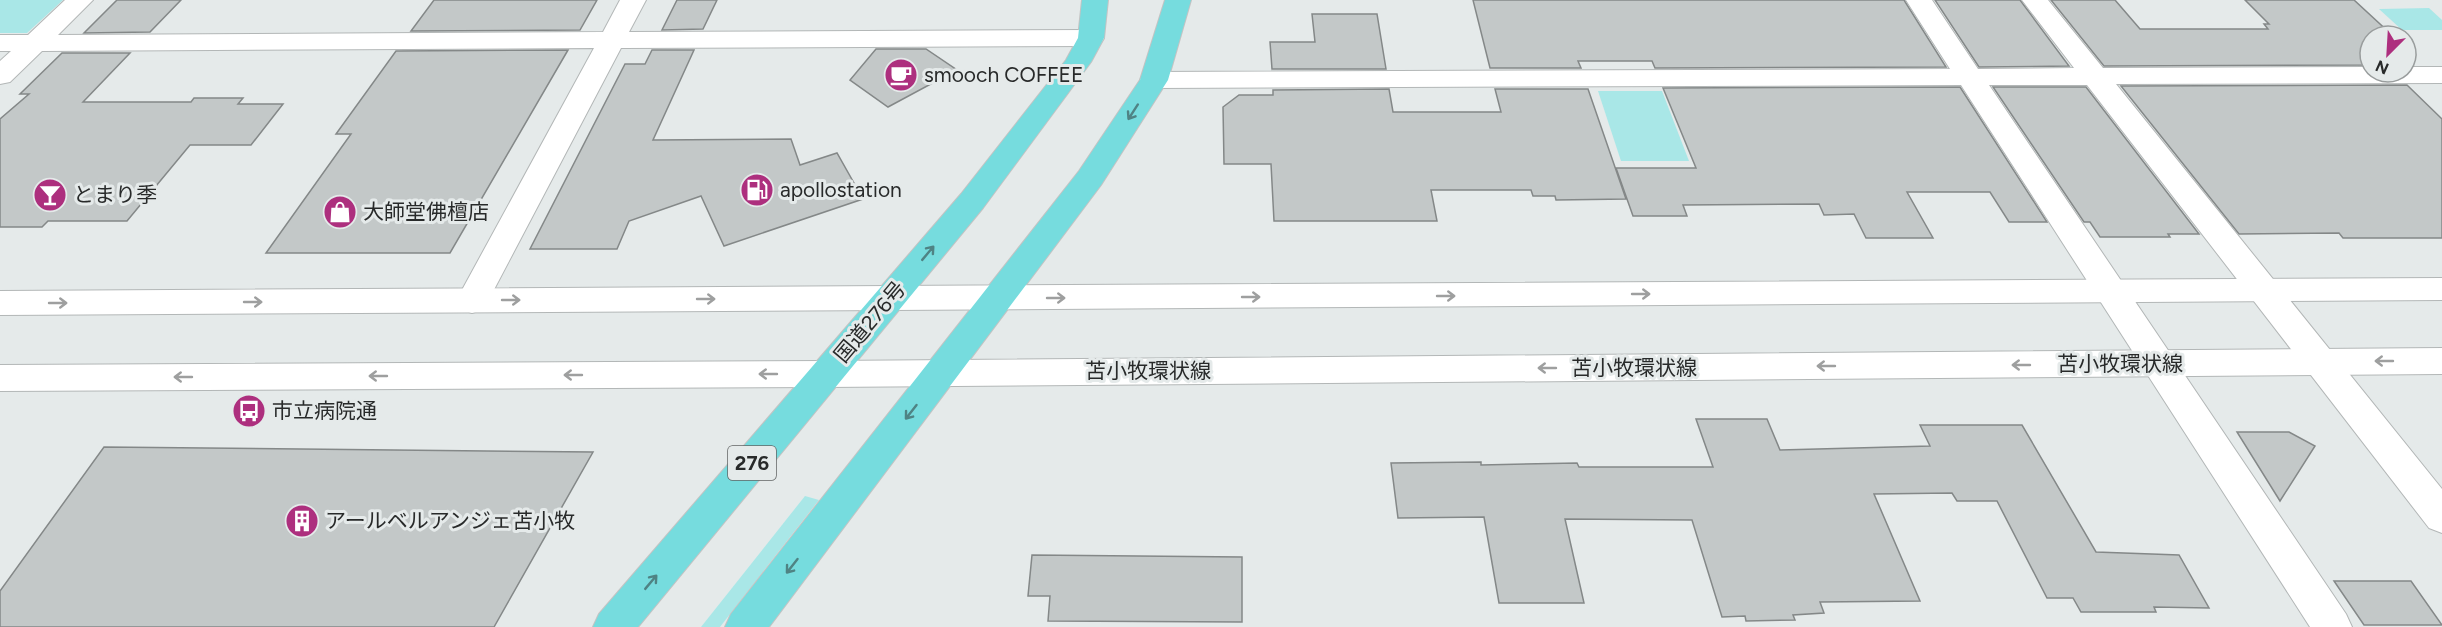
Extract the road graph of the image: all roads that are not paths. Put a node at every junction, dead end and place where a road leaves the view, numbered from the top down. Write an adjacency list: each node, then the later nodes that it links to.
1 (80, 0): 9 (street)
2 (633, 0): 8 (street)
3 (1095, 0): 7 (highway, 国道276号 / 276)
4 (1178, 0): 15 (highway)
5 (1919, 0): 13 (street)
6 (2035, 0): 14 (street)
7 (1091, 38): 8 (street); 19 (highway, 国道276号 / 276, one-way to 7)
8 (612, 40): 9 (street); 21 (street)
9 (35, 42): 10 (street); 12 (street)
10 (0, 43)
11 (2442, 75): 14 (street)
12 (0, 76)
13 (1970, 76): 14 (street); 15 (street); 18 (street)
14 (2095, 76): 17 (street)
15 (1154, 80): 20 (highway, one-way to 20)
16 (2442, 289): 17 (street)
17 (2263, 290): 18 (street); 24 (street)
18 (2111, 291): 20 (street, one-way to 18); 25 (street)
19 (891, 298): 20 (street); 21 (street, one-way to 19); 27 (highway, 国道276号 / 276)
20 (998, 298): 26 (highway)
21 (472, 301): 22 (street, one-way to 21)
22 (0, 303)
23 (2442, 361): 24 (street, 苫小牧環状線, one-way to 24)
24 (2320, 362): 25 (street, 苫小牧環状線); 29 (street)
25 (2159, 363): 26 (street, 苫小牧環状線, one-way to 26); 32 (street)
26 (941, 373): 27 (street, 苫小牧環状線); 31 (highway, one-way to 31)
27 (827, 374): 28 (street, 苫小牧環状線, one-way to 28); 30 (highway, 国道276号 / 276, one-way to 27)
28 (0, 378)
29 (2442, 518)
30 (613, 627)
31 (745, 627)
32 (2332, 627)

